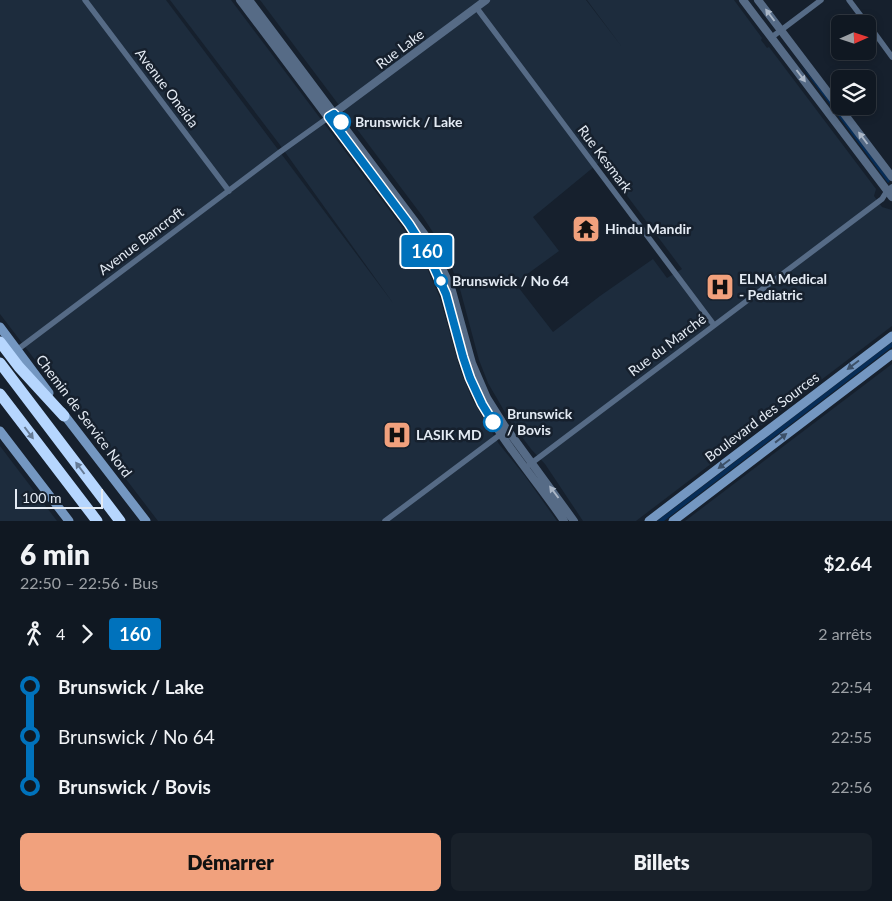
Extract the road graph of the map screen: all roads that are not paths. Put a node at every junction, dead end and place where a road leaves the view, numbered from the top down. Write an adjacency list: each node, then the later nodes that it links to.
1 (85, 0): 17 (street, Avenue Oneida)
2 (240, 0): 15 (street)
3 (249, 0): 15 (street)
4 (486, 0): 9 (street, Rue Lake)
5 (744, 0): 13 (street)
6 (758, 0): 11 (street, one-way to 6)
7 (821, 0): 11 (street)
8 (849, 0): 10 (street)
9 (476, 7): 15 (street, Rue Lake); 19 (street, Rue Kesmark)
10 (860, 15)
11 (781, 30): 13 (street); 16 (street, one-way to 11)
12 (876, 36): 14 (street)
13 (772, 38): 18 (street, one-way to 18)
14 (892, 57)
15 (332, 116): 17 (street, Avenue Bancroft); 29 (street); 30 (street)
16 (892, 177)
17 (229, 191): 23 (street, Avenue Bancroft)
18 (890, 192): 19 (street, Rue du Marché)
19 (714, 325): 30 (street, Rue du Marché)
20 (0, 327): 23 (main road, Chemin de Service Nord)
21 (892, 336): 38 (main road, Boulevard des Sources, one-way to 38)
22 (0, 342): 27 (highway)
23 (17, 350): 27 (main road, Chemin de Service Nord)
24 (892, 354): 39 (main road, Boulevard des Sources, one-way to 24)
25 (0, 363): 33 (highway, one-way to 25)
26 (0, 394): 32 (highway, one-way to 32)
27 (64, 416): 34 (main road, Chemin de Service Nord)
28 (0, 431): 31 (main road)
29 (501, 434): 30 (street); 35 (street)
30 (529, 465): 36 (street); 37 (street, one-way to 30)
31 (68, 521)
32 (96, 521)
33 (120, 521)
34 (146, 521)
35 (385, 521)
36 (564, 521)
37 (574, 521)
38 (649, 521)
39 (673, 521)

